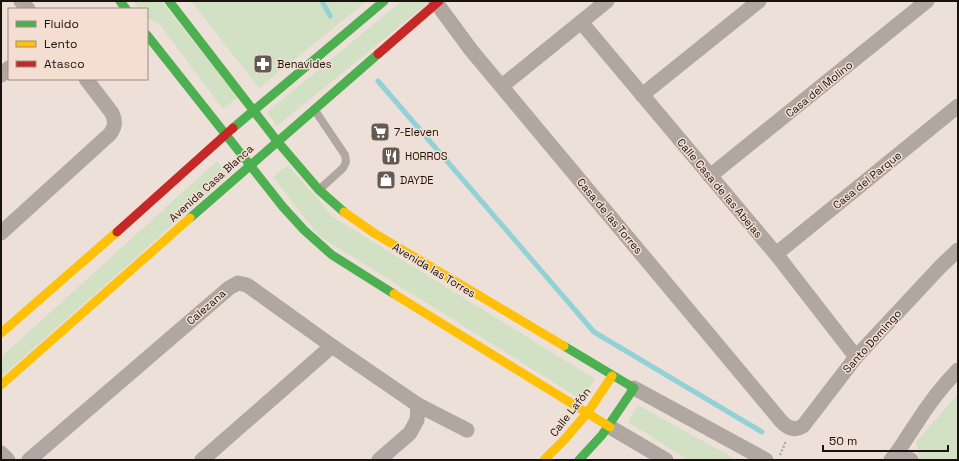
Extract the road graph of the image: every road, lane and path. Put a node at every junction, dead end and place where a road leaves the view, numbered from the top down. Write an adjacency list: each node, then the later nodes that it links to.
1 (169, 1): 14 (street, Avenida las Torres)
2 (384, 1): 14 (street)
3 (607, 1): 7 (street)
4 (759, 1): 11 (street)
5 (927, 1): 18 (street, Casa del Molino)
6 (437, 2): 10 (street, Casa de las Torres); 13 (street, Avenida Casa Blanca)
7 (581, 22): 10 (street); 11 (street, Calle Casa de las Abejas)
8 (148, 36): 15 (street)
9 (87, 80): 20 (street)
10 (502, 86): 33 (street, Casa de las Torres)
11 (642, 95): 18 (street, Calle Casa de las Abejas)
12 (958, 106): 22 (street, Casa del Parque)
13 (314, 109): 16 (street, Avenida Casa Blanca); 19 (lane)
14 (253, 110): 15 (street); 16 (street, Avenida las Torres)
15 (226, 134): 17 (street); 23 (street)
16 (277, 141): 17 (street, Avenida Casa Blanca); 19 (street, Avenida las Torres)
17 (249, 166): 28 (street, Avenida Casa Blanca); 31 (street)
18 (710, 176): 22 (street, Calle Casa de las Abejas)
19 (319, 190): 27 (street, Avenida las Torres)
20 (1, 233)
21 (958, 250): 25 (street, Santo Domingo)
22 (776, 254): 25 (street, Calle Casa de las Abejas)
23 (1, 333)
24 (332, 346): 30 (street, Calezana); 38 (street, Calezana); 39 (street)
25 (856, 357): 33 (street, Santo Domingo)
26 (958, 370): 36 (street)
27 (612, 376): 29 (street, Avenida las Torres); 31 (street, Calle Lafón)
28 (1, 385)
29 (634, 388): 32 (street); 44 (street, Avenida las Torres)
30 (418, 405): 34 (street, Calezana); 40 (street)
31 (588, 412): 32 (street); 41 (street, Calle Lafón)
32 (610, 427): 42 (street); 43 (street)
33 (788, 427)
34 (467, 430)
35 (1, 453): 37 (street)
36 (900, 458)
37 (8, 460)
38 (29, 460)
39 (202, 460)
40 (379, 460)
41 (544, 460)
42 (579, 460)
43 (666, 460)
44 (766, 460)

